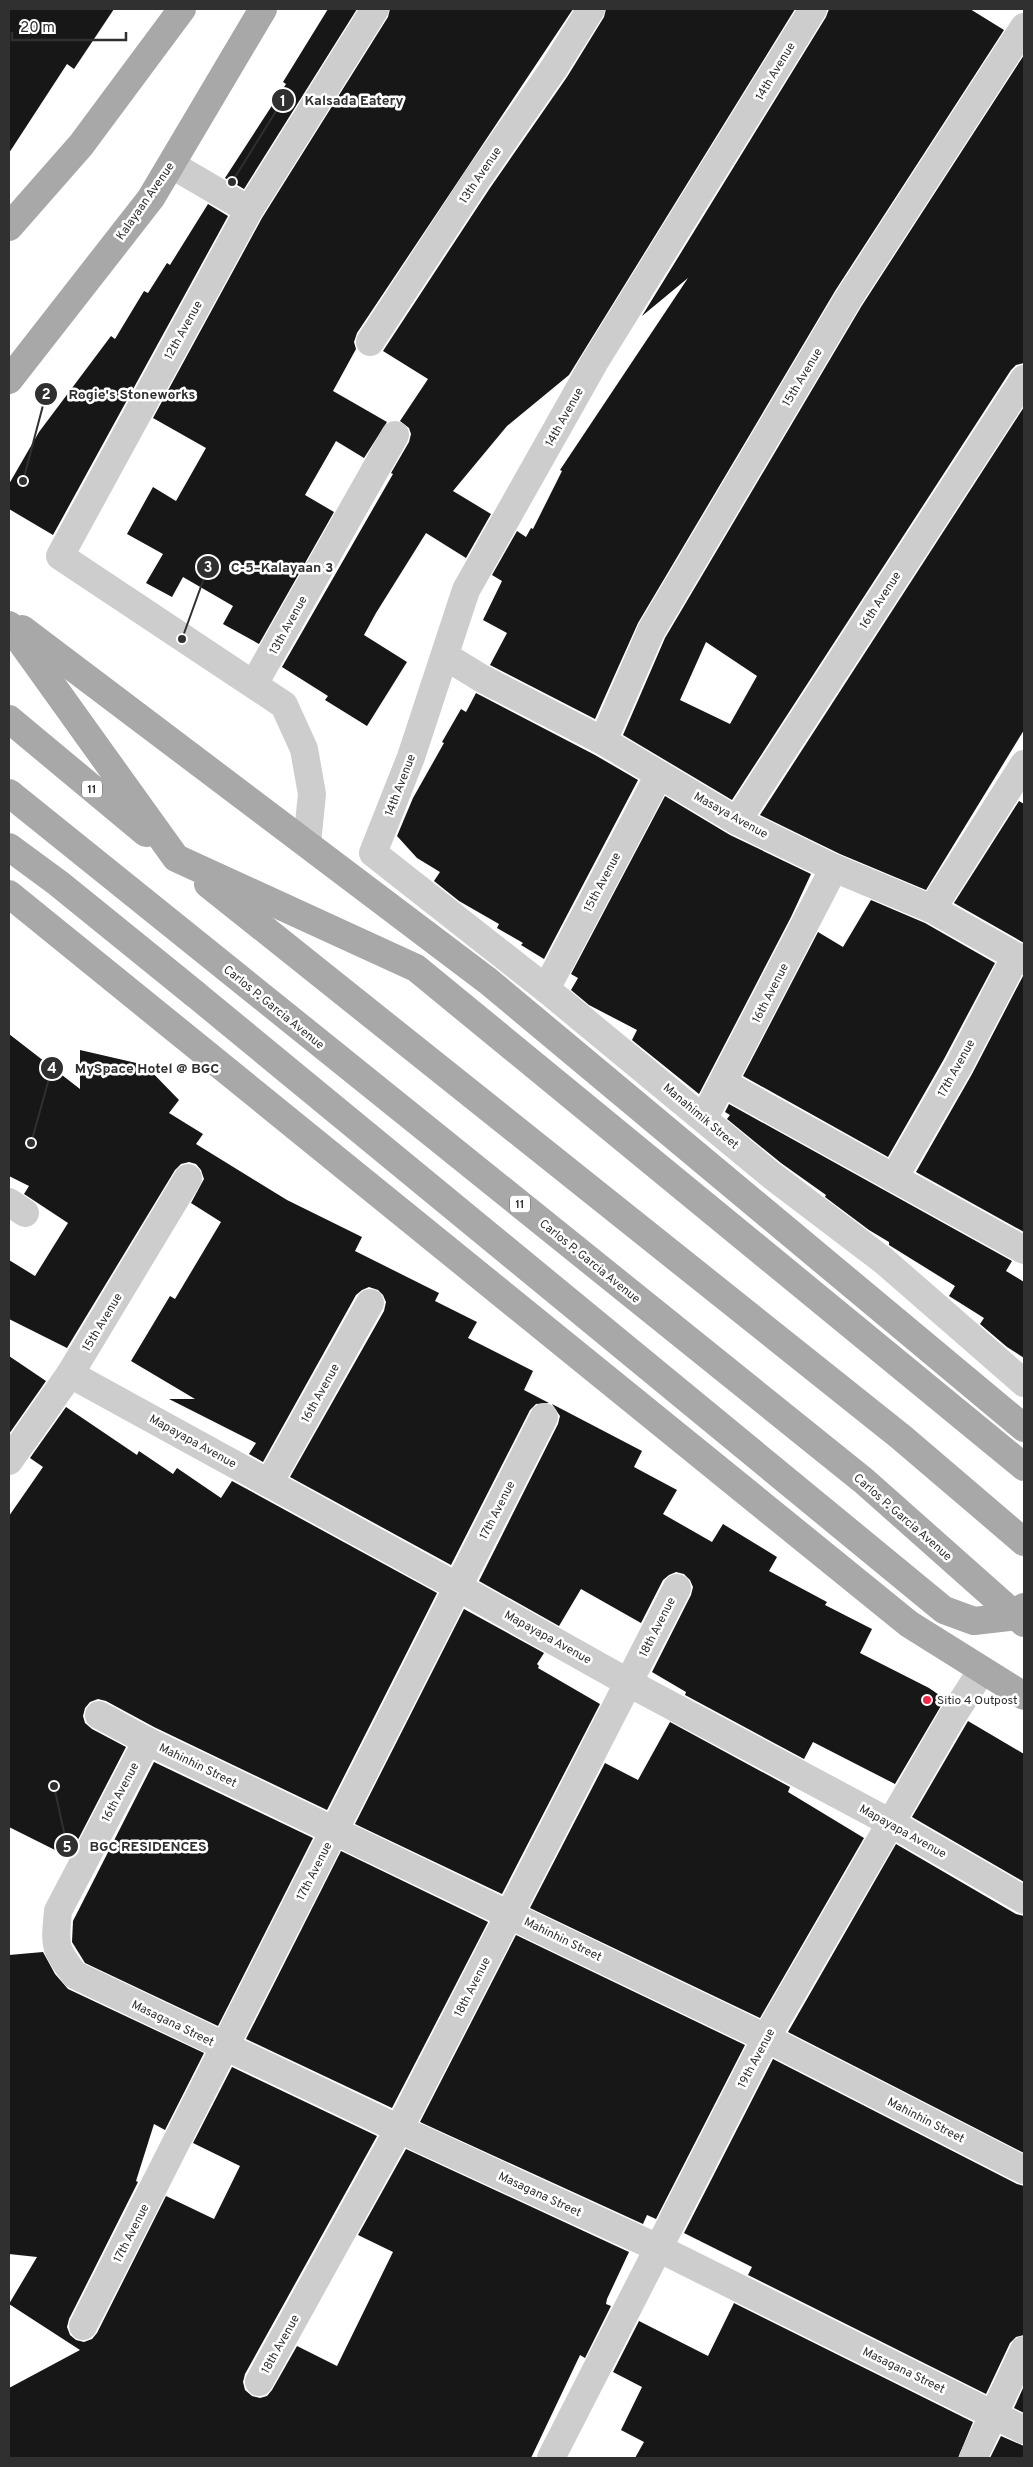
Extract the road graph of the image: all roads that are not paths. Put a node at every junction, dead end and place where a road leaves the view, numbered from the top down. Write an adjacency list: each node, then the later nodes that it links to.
1 (182, 9): 9 (main road)
2 (263, 9): 7 (main road, Kalayaan Avenue)
3 (375, 9): 8 (street, 12th Avenue)
4 (591, 9): 10 (street, 13th Avenue)
5 (813, 9): 16 (street, 14th Avenue)
6 (1024, 27): 19 (street, 15th Avenue)
7 (172, 165): 8 (street); 12 (main road, Kalayaan Avenue)
8 (249, 210): 17 (street, 12th Avenue)
9 (9, 227)
10 (370, 342)
11 (1024, 379): 23 (street, 16th Avenue)
12 (9, 380)
13 (395, 435): 17 (street, 13th Avenue)
14 (9, 619): 24 (main road)
15 (9, 625): 27 (main road)
16 (445, 656): 19 (street, Masaya Avenue); 26 (street, 14th Avenue)
17 (254, 684): 24 (street)
18 (9, 719): 27 (main road, 11)
19 (604, 741): 21 (street, Masaya Avenue)
20 (1024, 764): 30 (street)
21 (659, 775): 23 (street, Masaya Avenue); 32 (street, 15th Avenue)
22 (9, 793): 50 (main road, Carlos P. Garcia Avenue / 11)
23 (737, 821): 28 (street, Masaya Avenue)
24 (307, 843): 42 (main road)
25 (9, 847): 49 (main road, bridge)
26 (373, 853): 32 (street, Manahimik Street)
27 (176, 858): 44 (main road); 46 (main road, 11)
28 (834, 868): 30 (street, Masaya Avenue); 33 (street, 16th Avenue)
29 (9, 894): 51 (main road)
30 (932, 909): 31 (street, Masaya Avenue)
31 (1020, 959): 36 (street, 17th Avenue)
32 (546, 989): 34 (street, Manahimik Street)
33 (723, 1083): 34 (street, 16th Avenue); 36 (street)
34 (704, 1118): 40 (street, Manahimik Street)
35 (188, 1178): 39 (street, 15th Avenue)
36 (894, 1178): 37 (street)
37 (1024, 1250)
38 (370, 1303): 45 (street, 16th Avenue)
39 (70, 1374): 43 (street, 15th Avenue); 45 (street, Mapayapa Avenue)
40 (1024, 1383)
41 (544, 1417): 47 (street, 17th Avenue)
42 (1024, 1428)
43 (9, 1461)
44 (1024, 1467)
45 (270, 1483): 47 (street, Mapayapa Avenue)
46 (1024, 1542)
47 (458, 1587): 52 (street, Mapayapa Avenue); 57 (street, 17th Avenue)
48 (677, 1588): 52 (street, 18th Avenue)
49 (1024, 1607)
50 (1024, 1623)
51 (982, 1670): 53 (main road); 56 (street, 19th Avenue)
52 (629, 1683): 56 (street, Mapayapa Avenue); 59 (street, 18th Avenue)
53 (1024, 1696)
54 (99, 1715): 55 (street, Mahinhin Street)
55 (147, 1741): 57 (street, Mahinhin Street); 60 (street, 16th Avenue)
56 (891, 1823): 58 (street, Mapayapa Avenue); 61 (street, 19th Avenue)
57 (335, 1830): 59 (street, Mahinhin Street); 62 (street, 17th Avenue)
58 (1024, 1900)
59 (510, 1914): 61 (street, Mahinhin Street); 63 (street, 18th Avenue)
60 (59, 1955): 62 (street, Masagana Street)
61 (766, 2038): 64 (street, Mahinhin Street); 65 (street, 19th Avenue)
62 (224, 2048): 63 (street, Masagana Street); 66 (street, 17th Avenue)
63 (399, 2130): 65 (street, Masagana Street); 68 (street, 18th Avenue)
64 (1024, 2170)
65 (658, 2248): 69 (street, Masagana Street); 71 (street, 19th Avenue)
66 (83, 2326)
67 (1024, 2350): 69 (street)
68 (259, 2382)
69 (995, 2414): 70 (street, Masagana Street); 72 (street)
70 (1024, 2430)
71 (554, 2457)
72 (973, 2458)

